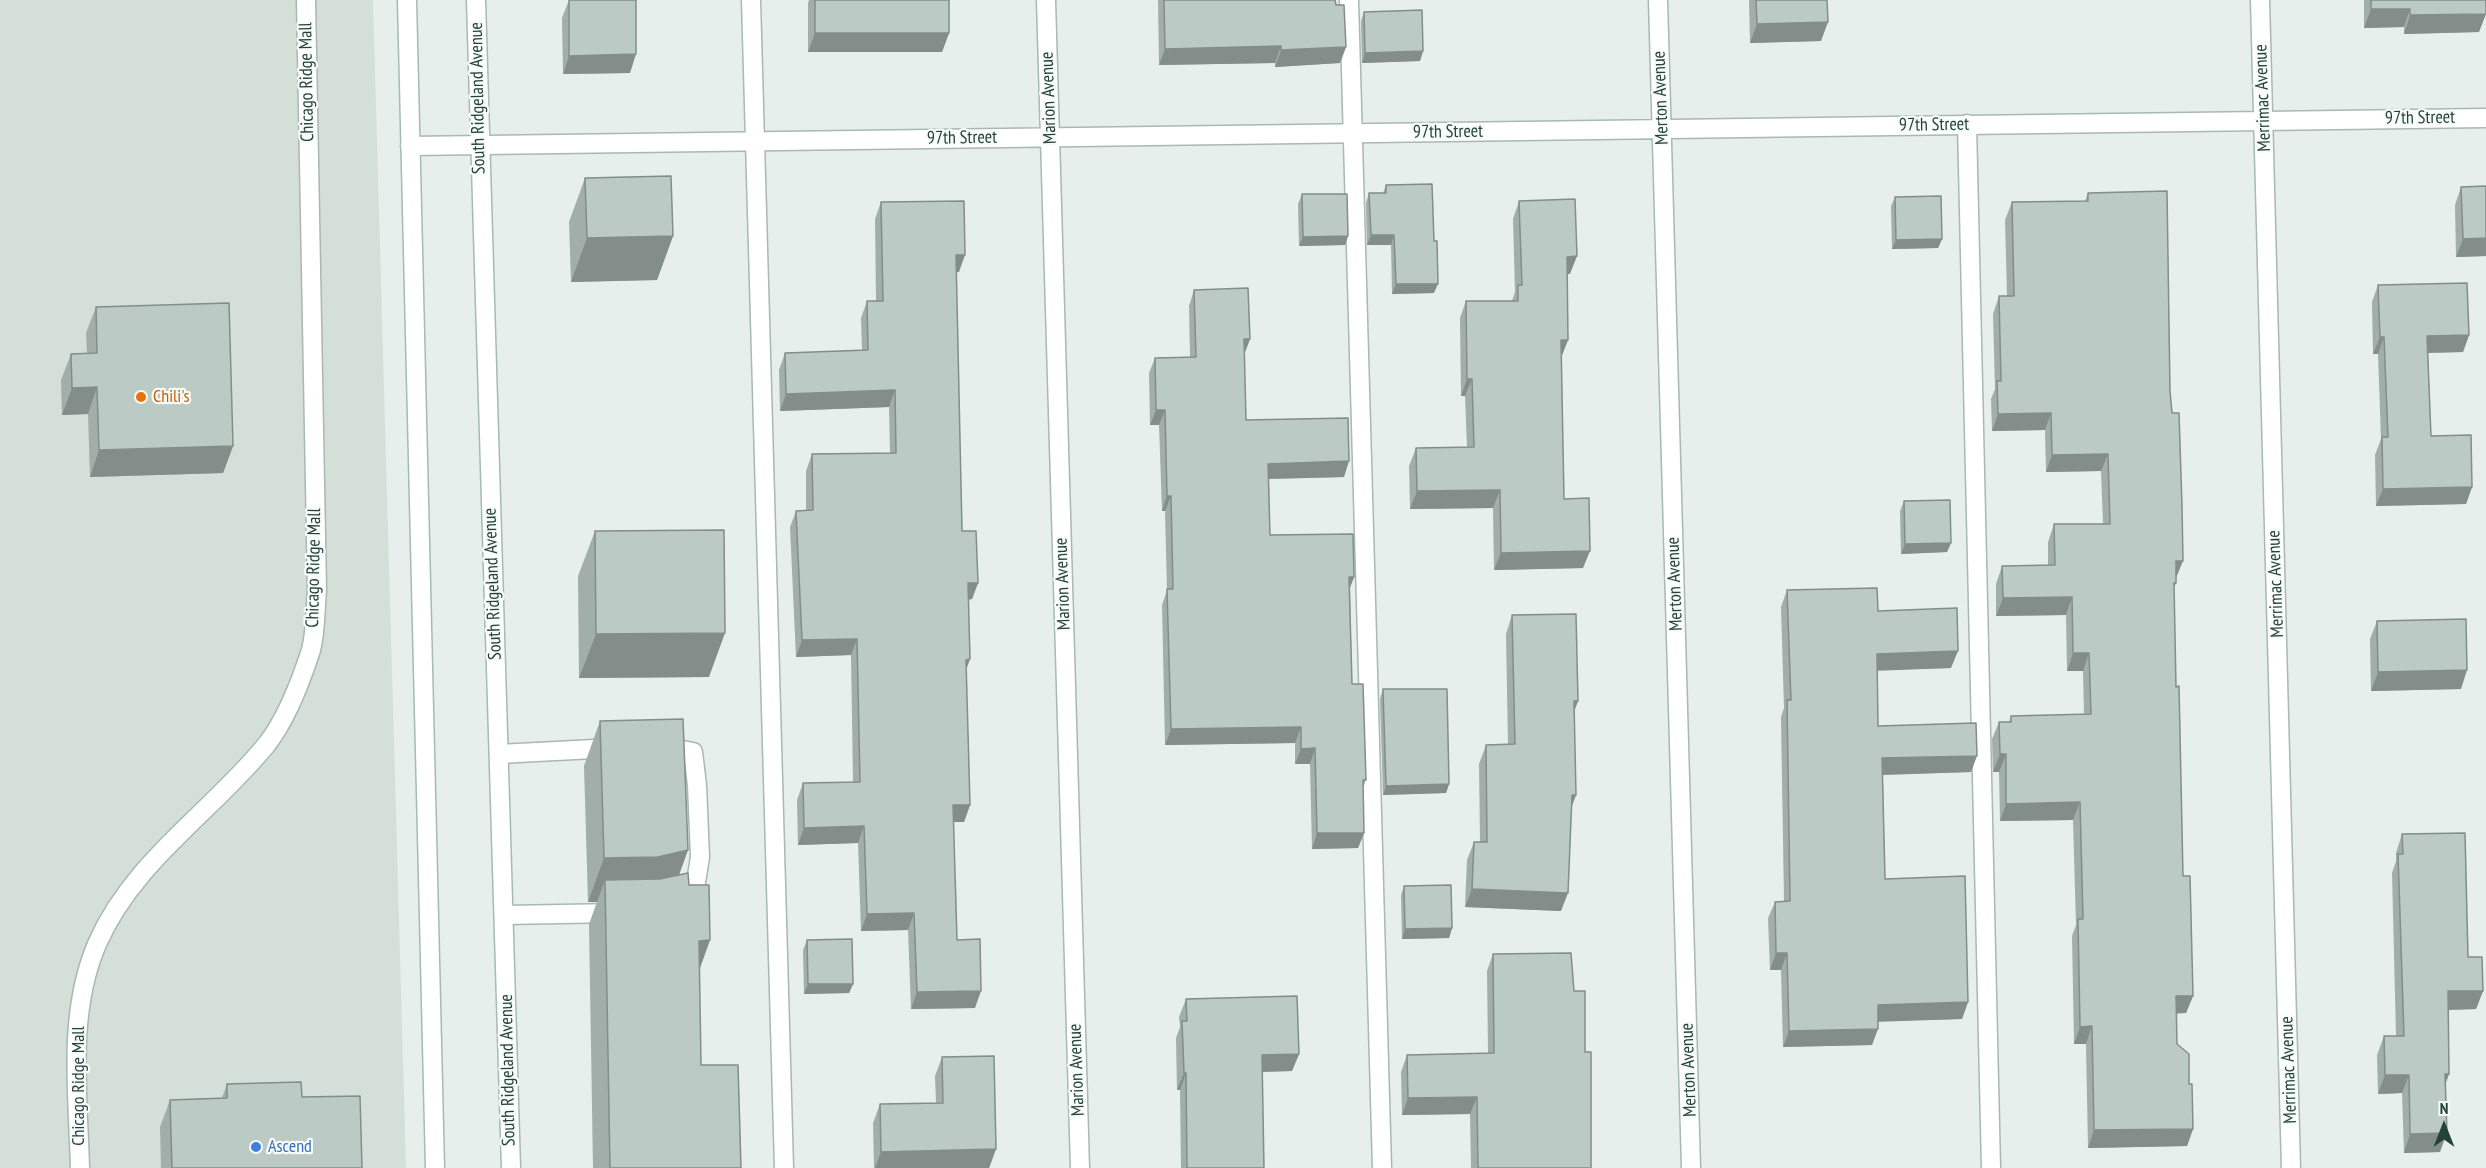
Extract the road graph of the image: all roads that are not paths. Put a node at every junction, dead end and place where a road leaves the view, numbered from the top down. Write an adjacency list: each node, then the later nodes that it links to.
1 (306, 0): 24 (street, Chicago Ridge Mall)
2 (407, 0): 17 (street)
3 (476, 0): 16 (street, South Ridgeland Avenue)
4 (751, 0): 15 (street)
5 (1046, 0): 14 (street, Marion Avenue)
6 (1349, 0): 13 (street)
7 (1658, 0): 12 (street, Merton Avenue)
8 (2260, 0): 10 (street, Merrimac Avenue)
9 (2486, 117): 10 (street, 97th Street)
10 (2263, 120): 11 (street, 97th Street); 32 (street, Merrimac Avenue)
11 (1967, 124): 12 (street, 97th Street); 31 (street)
12 (1662, 129): 13 (street, 97th Street); 30 (street, Merton Avenue)
13 (1353, 133): 14 (street, 97th Street); 29 (street)
14 (1050, 137): 15 (street, 97th Street); 28 (street, Marion Avenue)
15 (755, 141): 16 (street, 97th Street); 27 (street)
16 (478, 145): 17 (street, 97th Street); 20 (street, South Ridgeland Avenue)
17 (410, 146): 25 (street)
18 (650, 746): 21 (street)
19 (627, 747): 20 (street)
20 (499, 754): 23 (street, South Ridgeland Avenue)
21 (663, 908)
22 (631, 913): 23 (street)
23 (505, 915): 26 (street, South Ridgeland Avenue)
24 (80, 1168)
25 (435, 1168)
26 (510, 1168)
27 (784, 1168)
28 (1080, 1168)
29 (1382, 1168)
30 (1691, 1168)
31 (1991, 1168)
32 (2291, 1168)

